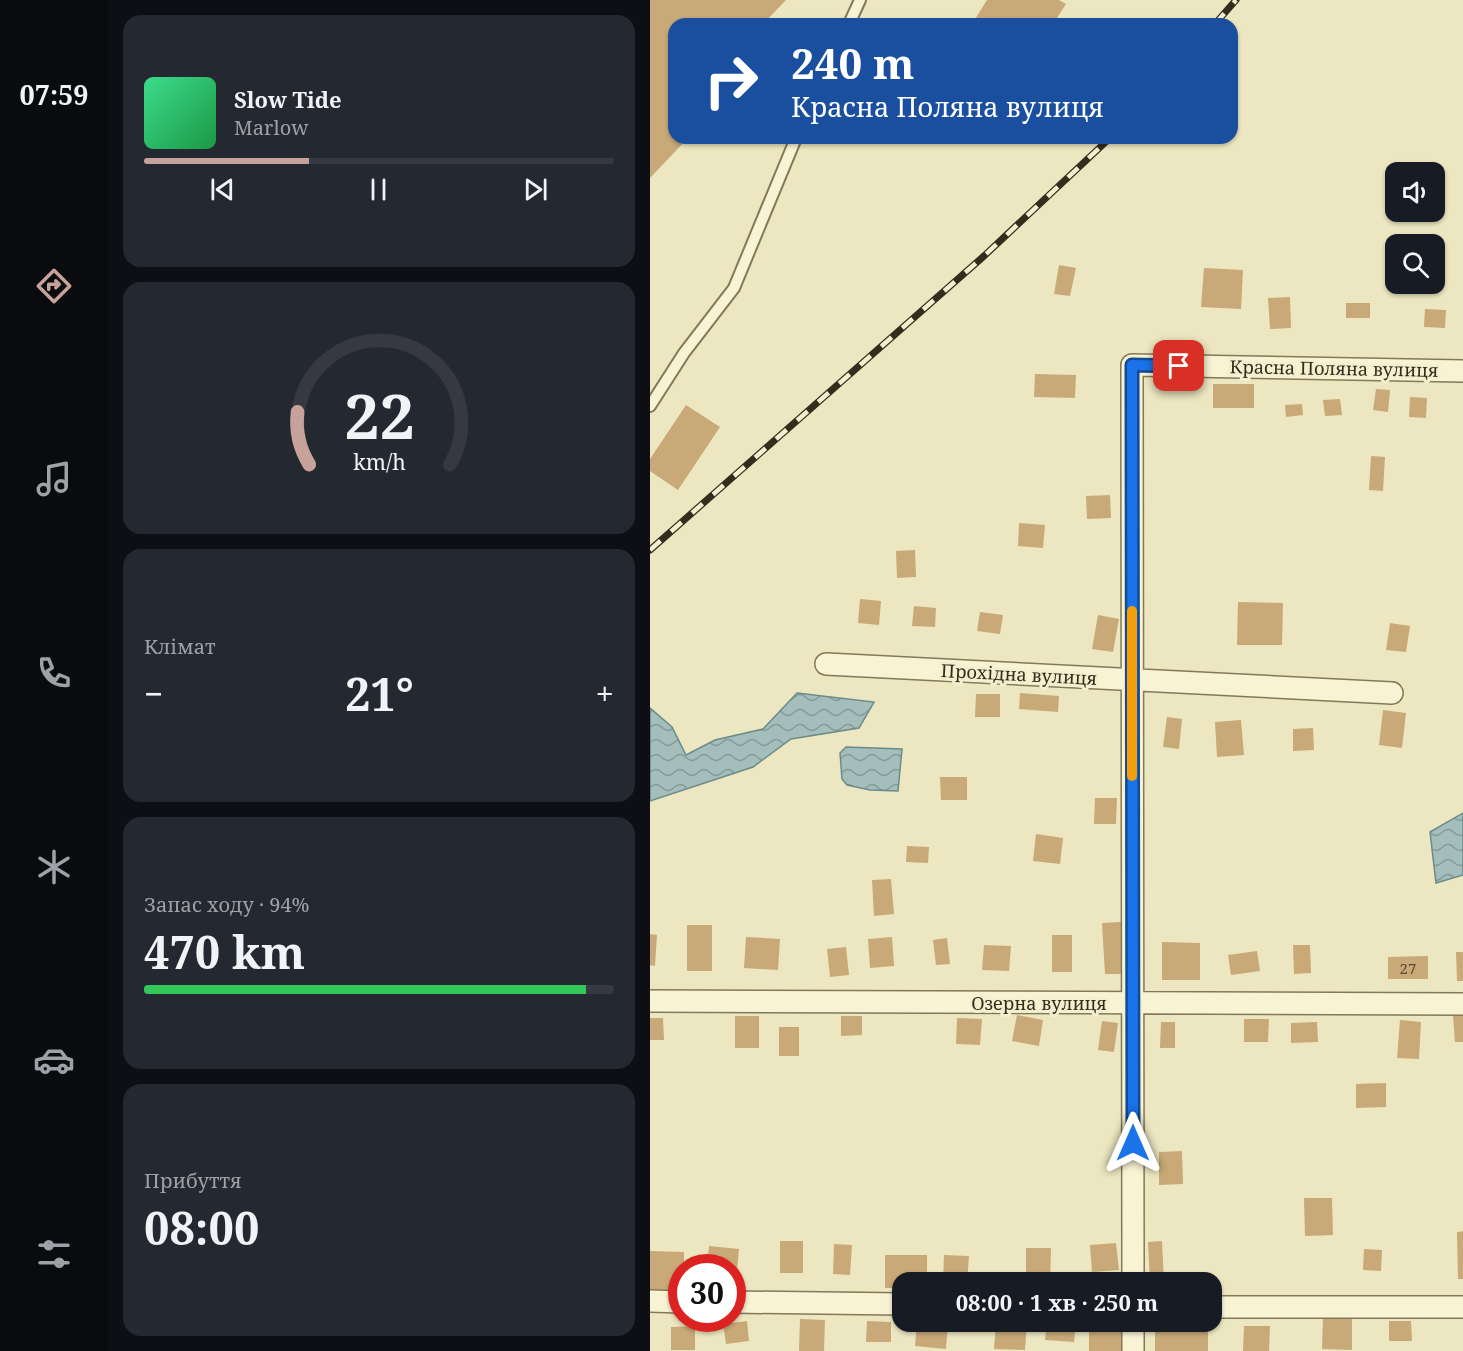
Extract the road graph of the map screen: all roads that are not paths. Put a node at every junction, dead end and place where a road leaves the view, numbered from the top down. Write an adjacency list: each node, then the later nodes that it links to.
1 (860, 0): 2 (lane)
2 (852, 18)
3 (794, 144): 5 (lane)
4 (1463, 371): 7 (street, Красна Поляна вулиця)
5 (650, 406)
6 (826, 664): 7 (street, Прохідна вулиця)
7 (1132, 681): 8 (street, Прохідна вулиця); 10 (street)
8 (1392, 693)
9 (650, 1001): 10 (street, Озерна вулиця)
10 (1133, 1003): 11 (street, Озерна вулиця); 12 (street)
11 (1463, 1004)
12 (1133, 1272)
13 (650, 1301): 14 (street)
14 (668, 1302)
15 (746, 1302): 16 (street)
16 (892, 1304)
17 (1222, 1306): 18 (street)
18 (1463, 1307)
19 (1133, 1332): 20 (street)
20 (1133, 1351)

